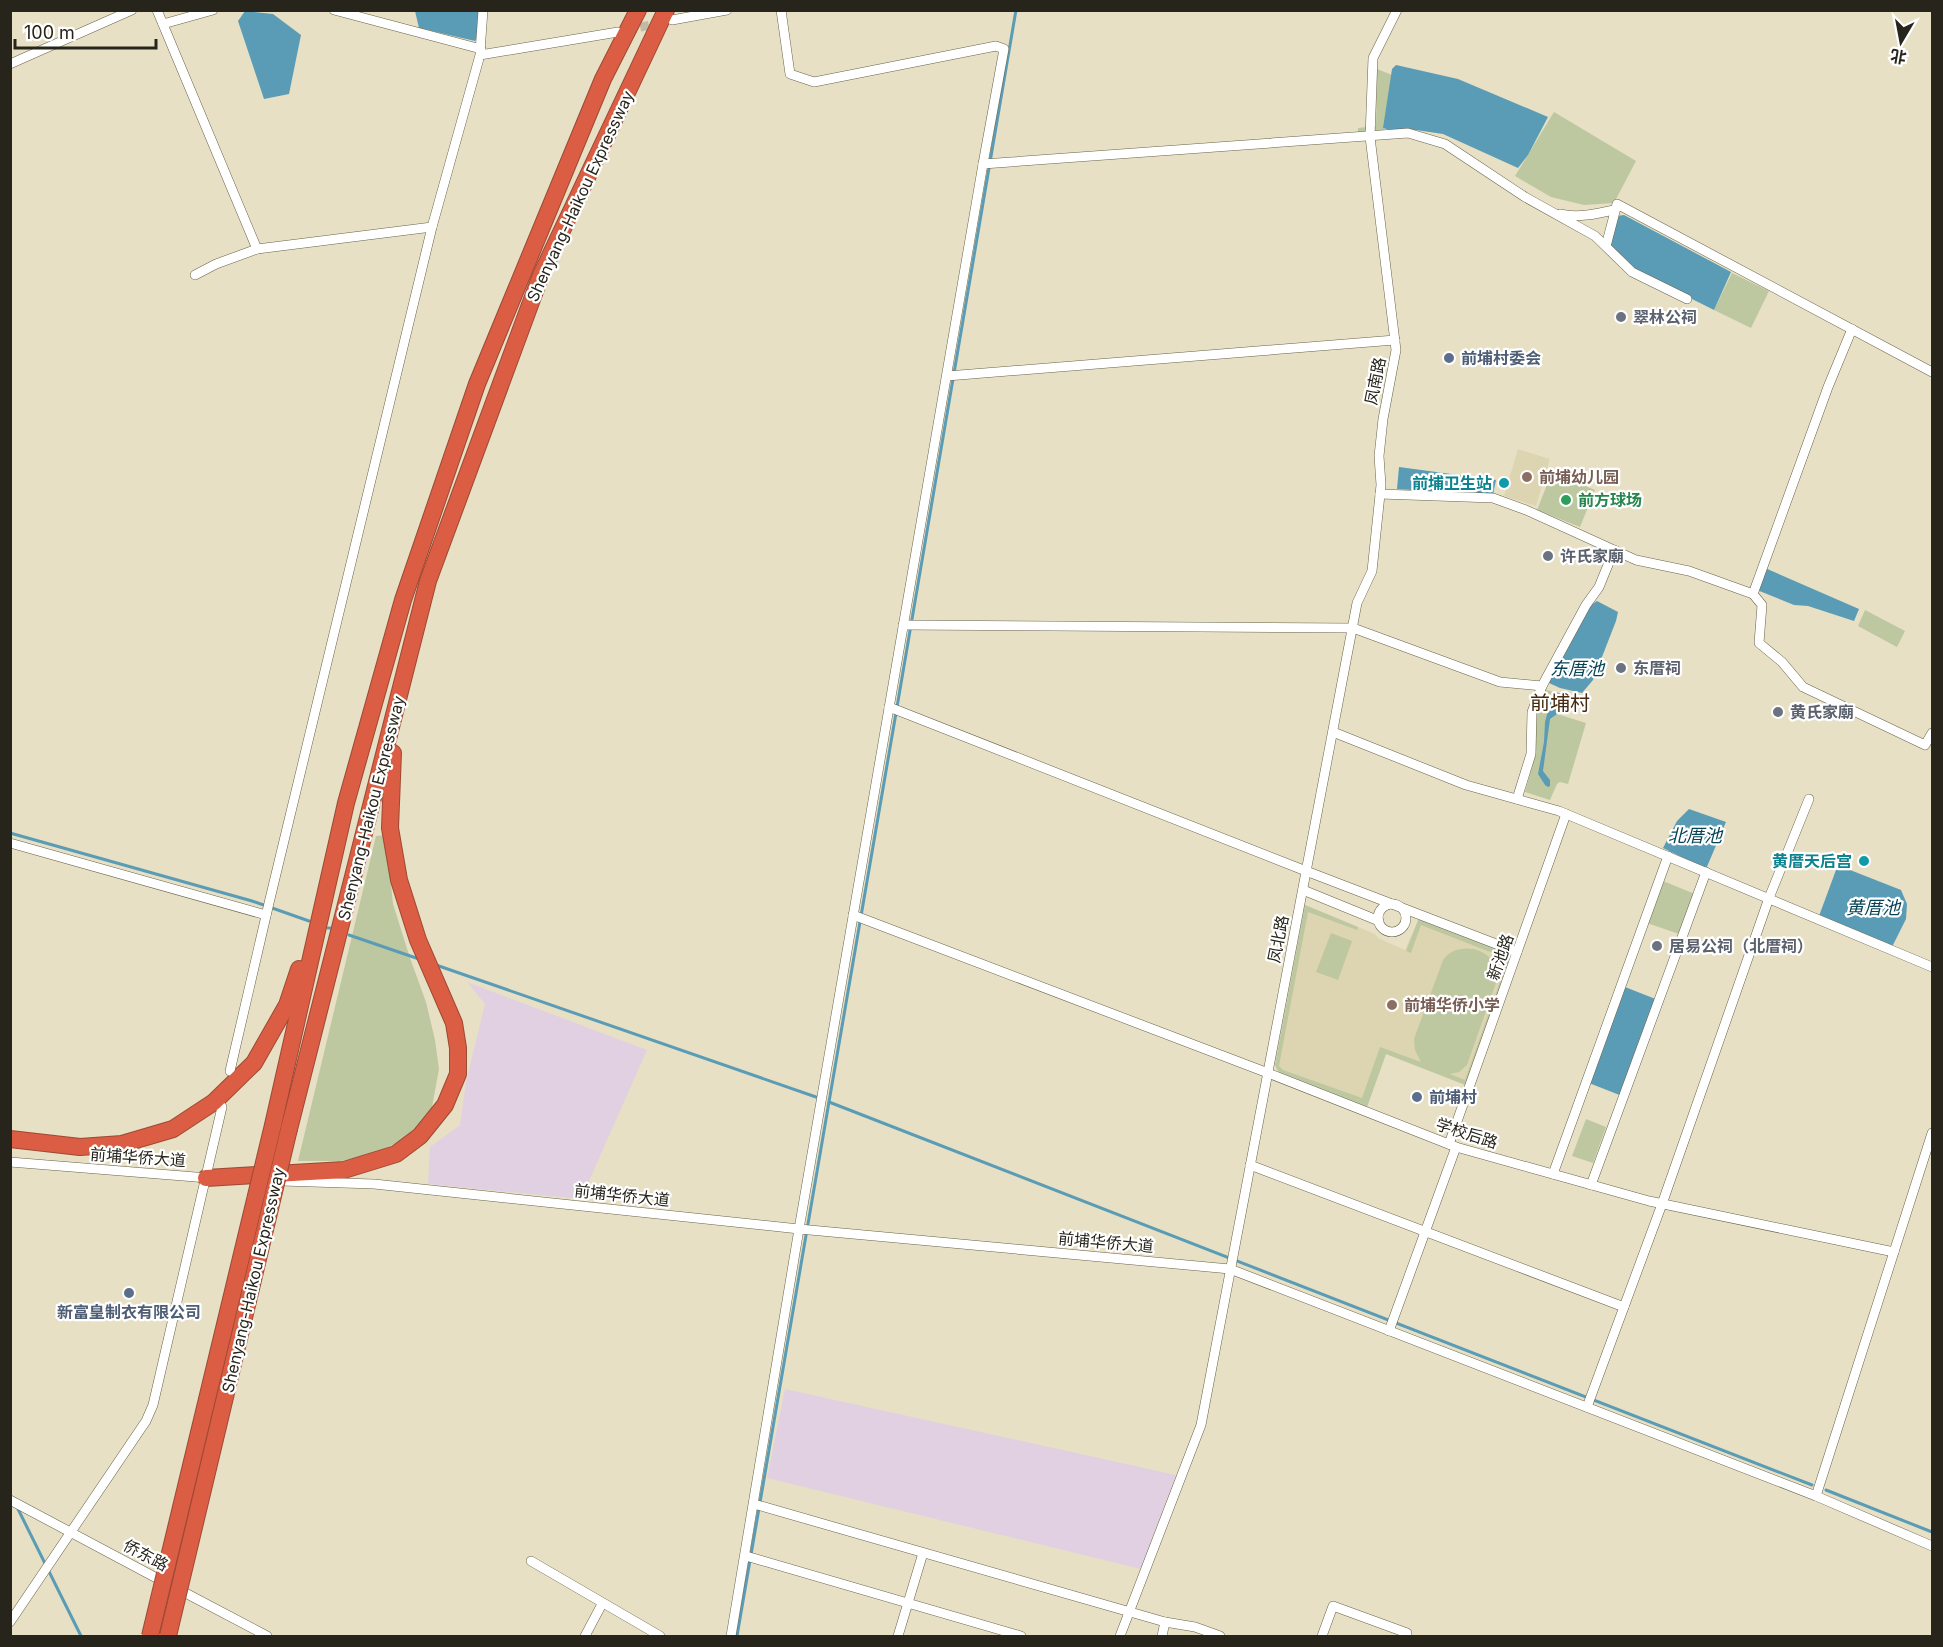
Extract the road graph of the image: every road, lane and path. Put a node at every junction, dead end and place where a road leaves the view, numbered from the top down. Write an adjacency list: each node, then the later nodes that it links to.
1 (132, 10): 14 (street)
2 (157, 10): 11 (street)
3 (213, 10): 11 (street)
4 (334, 10): 13 (street)
5 (483, 10): 13 (street)
6 (638, 10): 43 (highway, Shenyang-Haikou Expressway)
7 (727, 10): 10 (street)
8 (781, 10): 16 (street)
9 (1397, 10): 15 (street, 凤南路)
10 (669, 15): 34 (highway, Shenyang-Haikou Expressway)
11 (163, 24): 21 (street)
12 (618, 32): 13 (street)
13 (480, 52): 19 (street)
14 (10, 64)
15 (1370, 136): 16 (street); 18 (street); 25 (street, 凤南路)
16 (988, 163): 27 (street)
17 (1614, 210): 18 (street)
18 (1550, 211): 20 (street)
19 (432, 228): 21 (street); 49 (street)
20 (1606, 246): 23 (street); 24 (street)
21 (257, 249): 22 (street)
22 (195, 275)
23 (1687, 299)
24 (1852, 329): 26 (street); 30 (street)
25 (1395, 340): 27 (street); 28 (street, 凤南路)
26 (1932, 372)
27 (951, 375): 31 (street)
28 (1380, 494): 29 (street); 32 (street, 凤南路)
29 (1614, 550): 30 (street); 33 (street)
30 (1753, 594): 37 (street)
31 (908, 625): 32 (street); 35 (street)
32 (1353, 628): 33 (street); 36 (street, 凤北路)
33 (1542, 686): 39 (street)
34 (397, 706): 57 (highway, Shenyang-Haikou Expressway); 64 (highway)
35 (894, 709): 44 (street); 50 (street)
36 (1333, 732): 39 (street); 44 (street, 凤北路)
37 (1932, 733)
38 (1809, 799): 47 (street)
39 (1517, 800): 40 (street)
40 (1566, 814): 42 (street); 52 (street, 新池路)
41 (10, 843): 49 (street)
42 (1668, 856): 45 (street); 63 (street)
43 (332, 868): 57 (highway, Shenyang-Haikou Expressway); 59 (highway)
44 (1306, 871): 46 (street, 凤北路); 48 (street)
45 (1706, 872): 47 (street); 65 (street)
46 (1303, 890): 51 (street); 55 (street, 凤北路)
47 (1769, 898): 53 (street); 66 (street)
48 (1396, 905): 51 (street); 51 (street); 52 (street)
49 (267, 910): 54 (street)
50 (858, 917): 55 (street, 学校后路); 67 (street)
51 (1379, 921)
52 (1517, 952): 60 (street, 新池路)
53 (1932, 967)
54 (230, 1071)
55 (1268, 1073): 60 (street, 学校后路); 62 (street, 凤北路)
56 (222, 1107): 64 (street)
57 (281, 1127): 87 (highway, Shenyang-Haikou Expressway, bridge); 88 (highway, Shenyang-Haikou Expressway, bridge)
58 (1932, 1133): 69 (street)
59 (10, 1139)
60 (1453, 1146): 63 (street, 学校后路); 68 (street, 新池路)
61 (10, 1162): 64 (street, 前埔华侨大道)
62 (1250, 1165): 68 (street); 70 (street, 凤北路)
63 (1553, 1174): 65 (street, 学校后路)
64 (206, 1178): 67 (street, 前埔华侨大道); 77 (street)
65 (1591, 1185): 66 (street, 学校后路)
66 (1662, 1204): 69 (street, 学校后路); 71 (street)
67 (804, 1230): 70 (street, 前埔华侨大道); 76 (street)
68 (1426, 1232): 71 (street); 72 (street, 新池路)
69 (1894, 1252): 74 (street)
70 (1232, 1263): 72 (street, 前埔华侨大道); 84 (street, 凤北路)
71 (1624, 1307): 73 (street)
72 (1392, 1325): 73 (street, 前埔华侨大道)
73 (1589, 1401): 74 (street, 前埔华侨大道)
74 (1816, 1496): 78 (street, 前埔华侨大道)
75 (14, 1502): 77 (street, 侨东路)
76 (758, 1505): 79 (street); 80 (street)
77 (71, 1532): 85 (street); 89 (street, 侨东路)
78 (1932, 1546)
79 (923, 1553): 83 (street); 84 (street)
80 (749, 1557): 83 (street); 92 (street)
81 (531, 1561): 82 (street)
82 (602, 1604): 90 (street); 91 (street)
83 (908, 1604): 93 (street); 94 (street)
84 (1129, 1612): 86 (street); 95 (street, 凤北路)
85 (10, 1622)
86 (1165, 1622): 96 (street); 97 (street)
87 (150, 1636)
88 (168, 1636)
89 (267, 1636)
90 (585, 1636)
91 (660, 1636)
92 (731, 1636)
93 (898, 1636)
94 (1021, 1636)
95 (1120, 1636)
96 (1162, 1636)
97 (1221, 1636)
98 (1322, 1636): 99 (street)
99 (1406, 1636)

